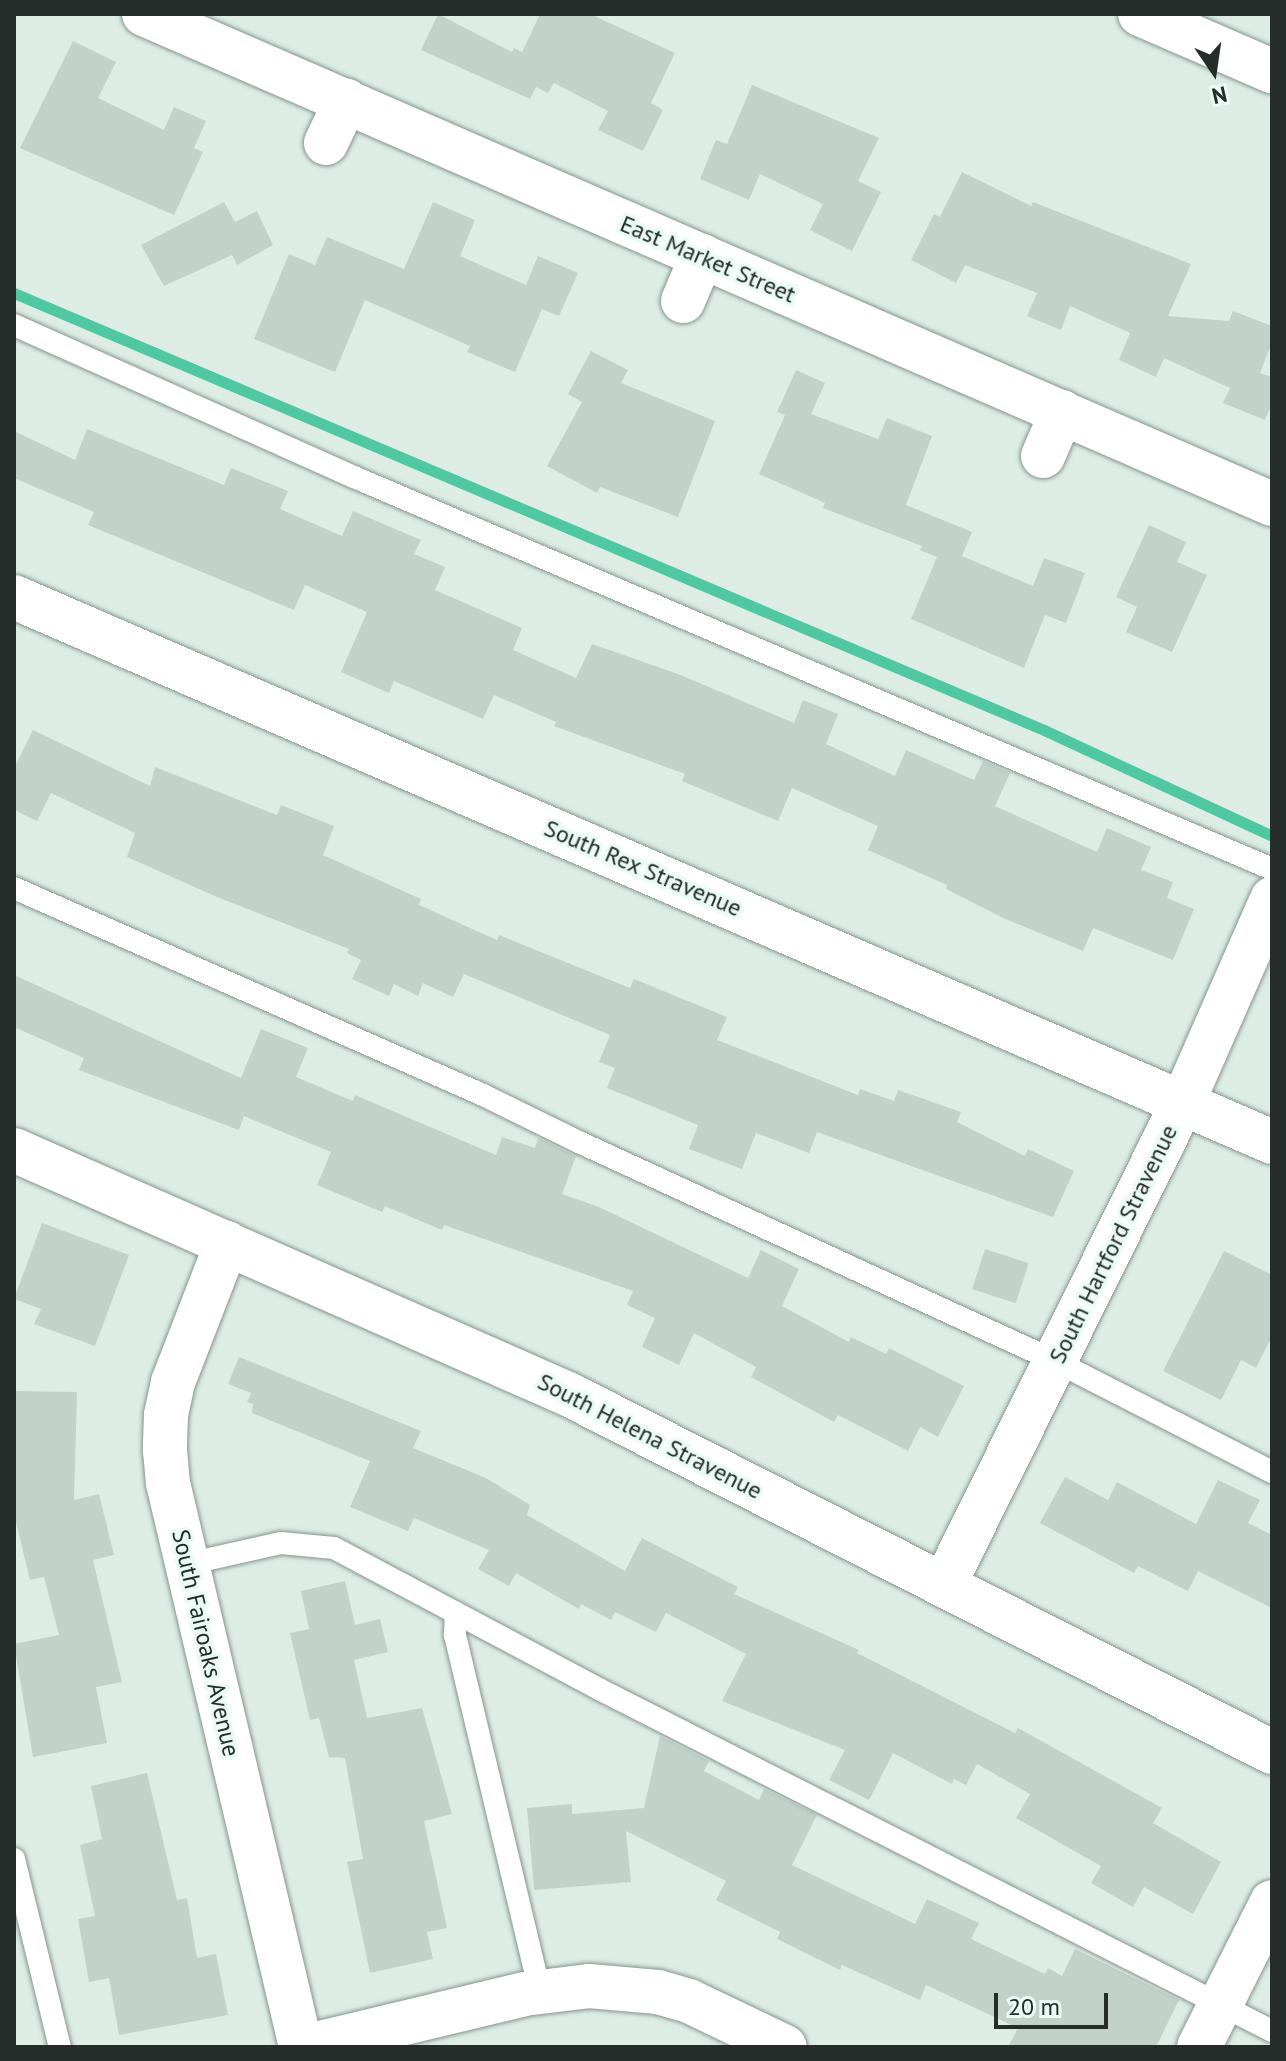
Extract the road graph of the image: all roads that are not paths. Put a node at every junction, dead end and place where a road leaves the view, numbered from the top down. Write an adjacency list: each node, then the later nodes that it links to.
1 (144, 14): 4 (street, East Market Street)
2 (1140, 14): 3 (street)
3 (1272, 71)
4 (346, 101): 5 (street); 6 (street, East Market Street)
5 (326, 143)
6 (702, 256): 7 (street); 9 (street, East Market Street)
7 (683, 301)
8 (14, 325): 13 (lane)
9 (1062, 412): 10 (street); 11 (street, East Market Street)
10 (1043, 456)
11 (1272, 504)
12 (14, 597): 16 (street, South Rex Stravenue)
13 (1272, 869)
14 (14, 888): 20 (lane)
15 (1272, 899): 16 (street, South Hartford Stravenue)
16 (1183, 1102): 17 (street, South Rex Stravenue); 20 (street, South Hartford Stravenue)
17 (1272, 1142)
18 (14, 1150): 19 (street, South Helena Stravenue)
19 (227, 1243): 22 (street, South Fairoaks Avenue); 23 (street, South Helena Stravenue)
20 (1055, 1361): 21 (lane); 23 (street, South Hartford Stravenue)
21 (1272, 1472)
22 (187, 1564): 24 (lane); 32 (street, South Fairoaks Avenue)
23 (944, 1585): 25 (street, South Helena Stravenue)
24 (456, 1613): 28 (lane); 29 (lane)
25 (1272, 1752)
26 (14, 1859): 31 (lane)
27 (1272, 1902): 29 (street)
28 (540, 1991): 32 (street); 33 (street)
29 (1221, 2004): 30 (lane); 34 (street)
30 (1272, 2031)
31 (60, 2047)
32 (302, 2047)
33 (785, 2047)
34 (1199, 2047)

